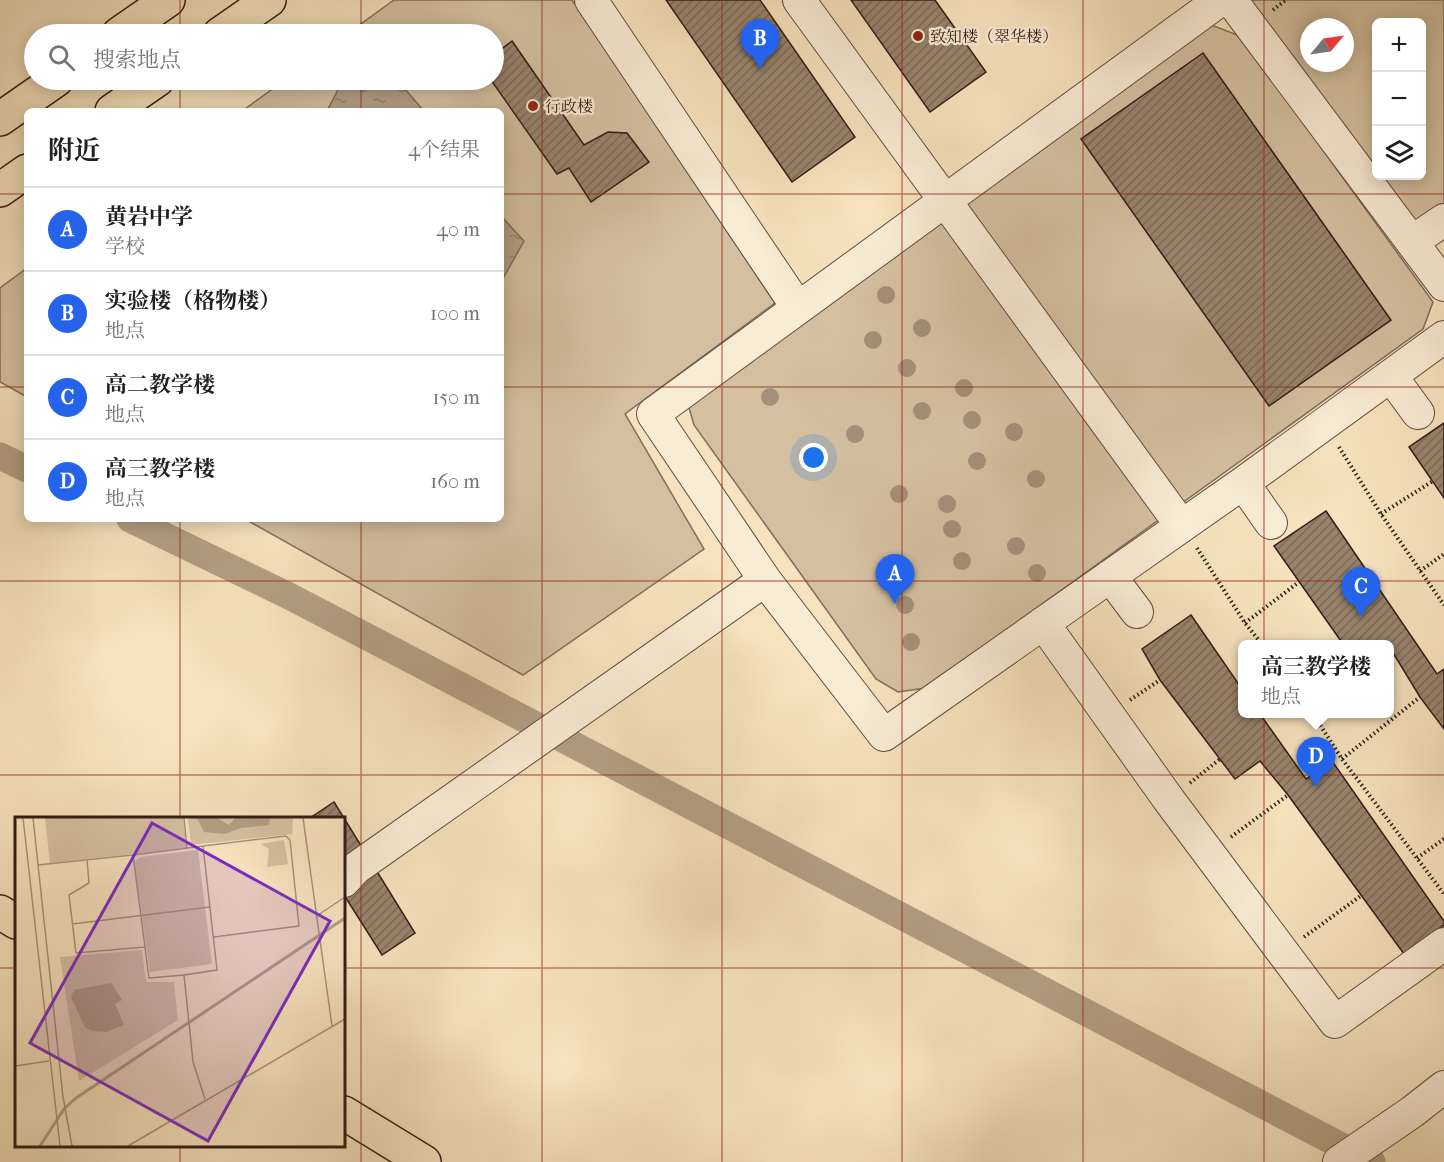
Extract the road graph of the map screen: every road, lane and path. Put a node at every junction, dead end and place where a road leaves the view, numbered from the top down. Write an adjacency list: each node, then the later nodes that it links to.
1 (168, 0): 7 (main road)
2 (269, 0): 8 (main road)
3 (591, 0): 19 (street)
4 (799, 0): 15 (street)
5 (1220, 0): 15 (street)
6 (1231, 0): 17 (street)
7 (134, 24)
8 (234, 24)
9 (42, 90): 12 (main road)
10 (142, 90): 11 (main road)
11 (116, 108)
12 (0, 119)
13 (24, 173): 14 (main road)
14 (0, 190)
15 (946, 202): 19 (street); 28 (street)
16 (1444, 220): 17 (street)
17 (1413, 242): 18 (street)
18 (1444, 285)
19 (798, 308): 32 (street)
20 (1444, 337): 21 (street)
21 (1391, 376): 22 (street); 23 (street)
22 (1418, 413)
23 (1324, 424): 25 (street); 26 (path)
24 (1433, 481): 26 (path)
25 (1243, 483): 27 (street); 28 (street)
26 (1381, 514): 30 (path)
27 (1271, 523)
28 (1181, 525): 31 (street); 37 (path)
29 (1444, 554): 30 (path)
30 (1420, 571): 34 (path)
31 (1110, 576): 35 (street); 36 (street)
32 (765, 580): 36 (street); 50 (street)
33 (1299, 582): 37 (path)
34 (1444, 605)
35 (1137, 612)
36 (1043, 623): 46 (street)
37 (1245, 623): 38 (path)
38 (1258, 640)
39 (1420, 697): 41 (path)
40 (1316, 718): 44 (path)
41 (1394, 718)
42 (1394, 718): 44 (path)
43 (1220, 759): 46 (path)
44 (1342, 759): 49 (path)
45 (1288, 795): 48 (path)
46 (1170, 800): 48 (street)
47 (1444, 839): 49 (path)
48 (1209, 854): 56 (street)
49 (1417, 858): 51 (path)
50 (345, 880)
51 (1444, 894)
52 (1362, 895): 56 (path)
53 (0, 912): 54 (main road)
54 (15, 921)
55 (1444, 944): 56 (street)
56 (1283, 953)
57 (1444, 1088): 60 (street)
58 (345, 1114): 59 (main road)
59 (424, 1162)
60 (1339, 1162)

